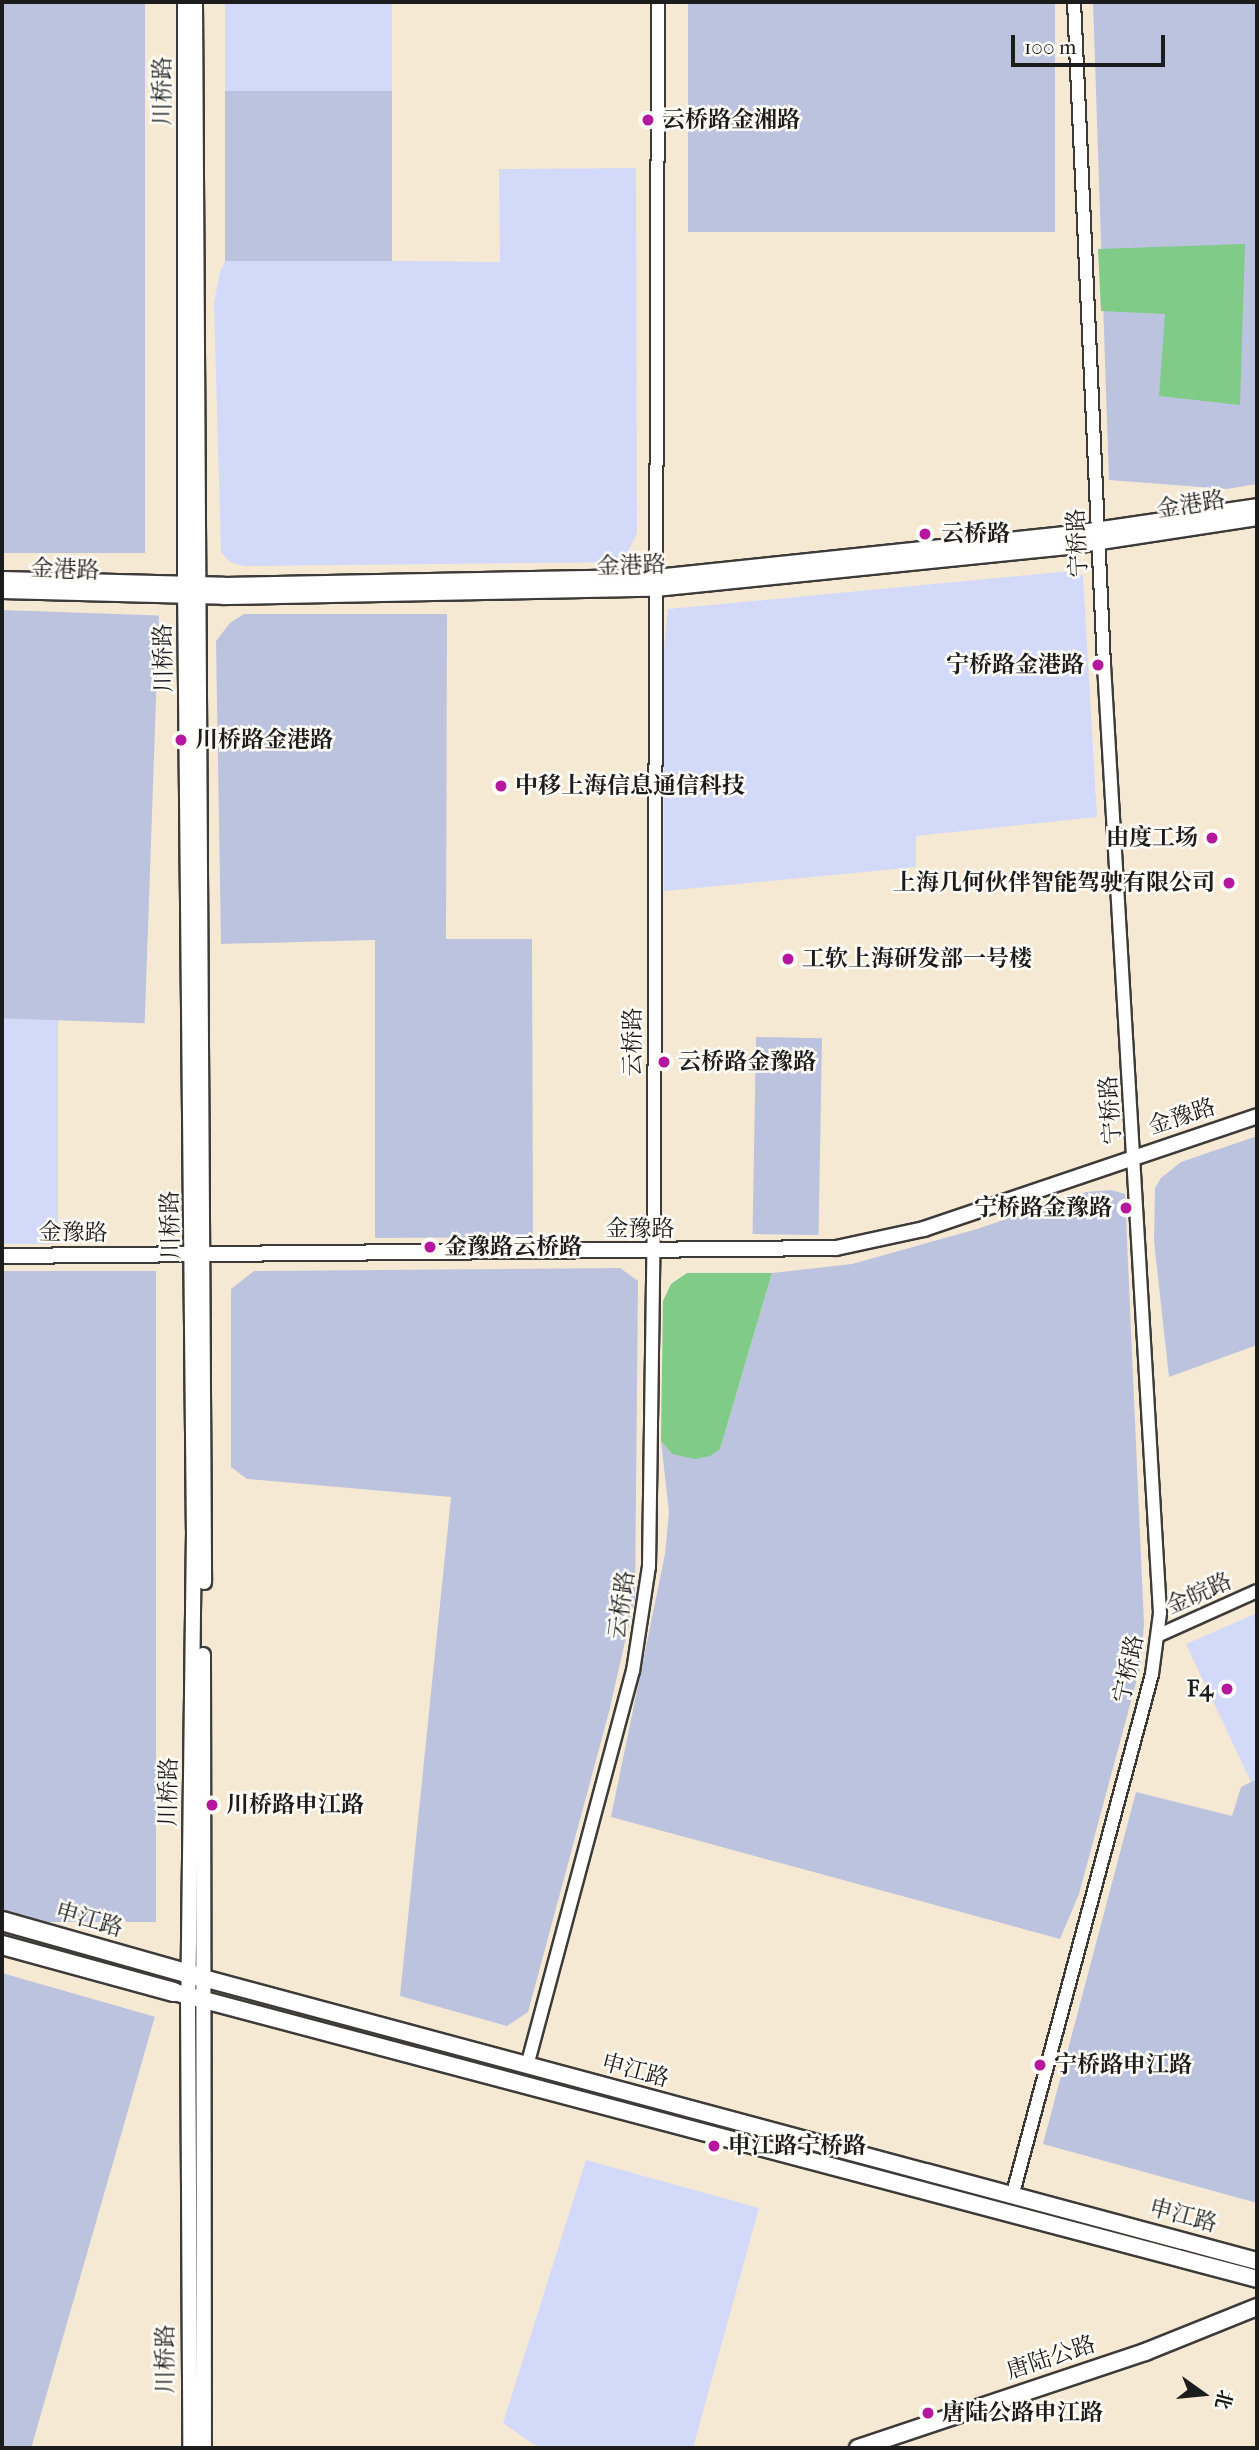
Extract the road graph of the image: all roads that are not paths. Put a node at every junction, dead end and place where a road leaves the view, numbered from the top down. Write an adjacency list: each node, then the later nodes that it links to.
1 (185, 2): 10 (street, 川桥路)
2 (195, 2): 10 (street, 川桥路)
3 (658, 2): 9 (street, 云桥路)
4 (1074, 2): 7 (street, 宁桥路)
5 (1257, 506): 7 (street, 金港路)
6 (1257, 518): 7 (street, 金港路)
7 (1099, 537): 9 (street, 金港路); 13 (street, 宁桥路)
8 (2, 579): 10 (street, 金港路)
9 (655, 583): 10 (street, 金港路); 14 (street, 云桥路)
10 (192, 590): 11 (street, 金港路); 16 (street, 川桥路)
11 (2, 591)
12 (1257, 1116): 13 (street, 金豫路)
13 (1135, 1157): 14 (street, 金豫路); 18 (street, 宁桥路)
14 (654, 1252): 16 (street, 金豫路); 23 (street, 云桥路)
15 (2, 1256): 16 (street, 金豫路)
16 (199, 1256): 21 (street, 川桥路)
17 (1257, 1591): 18 (street, 金皖路)
18 (1159, 1635): 24 (street, 宁桥路)
19 (2, 1920): 21 (main road, 申江路)
20 (2, 1945): 22 (main road, 申江路)
21 (196, 1975): 22 (street, 川桥路); 23 (main road, 申江路)
22 (188, 1996): 26 (main road, 申江路); 29 (street, 川桥路); 30 (street, 川桥路)
23 (527, 2066): 24 (main road, 申江路)
24 (1012, 2197): 25 (main road, 申江路)
25 (1257, 2261)
26 (1257, 2279)
27 (1257, 2307): 31 (main road, 唐陆公路)
28 (1257, 2314): 32 (main road, 唐陆公路)
29 (190, 2448)
30 (204, 2448)
31 (858, 2448)
32 (886, 2448)

